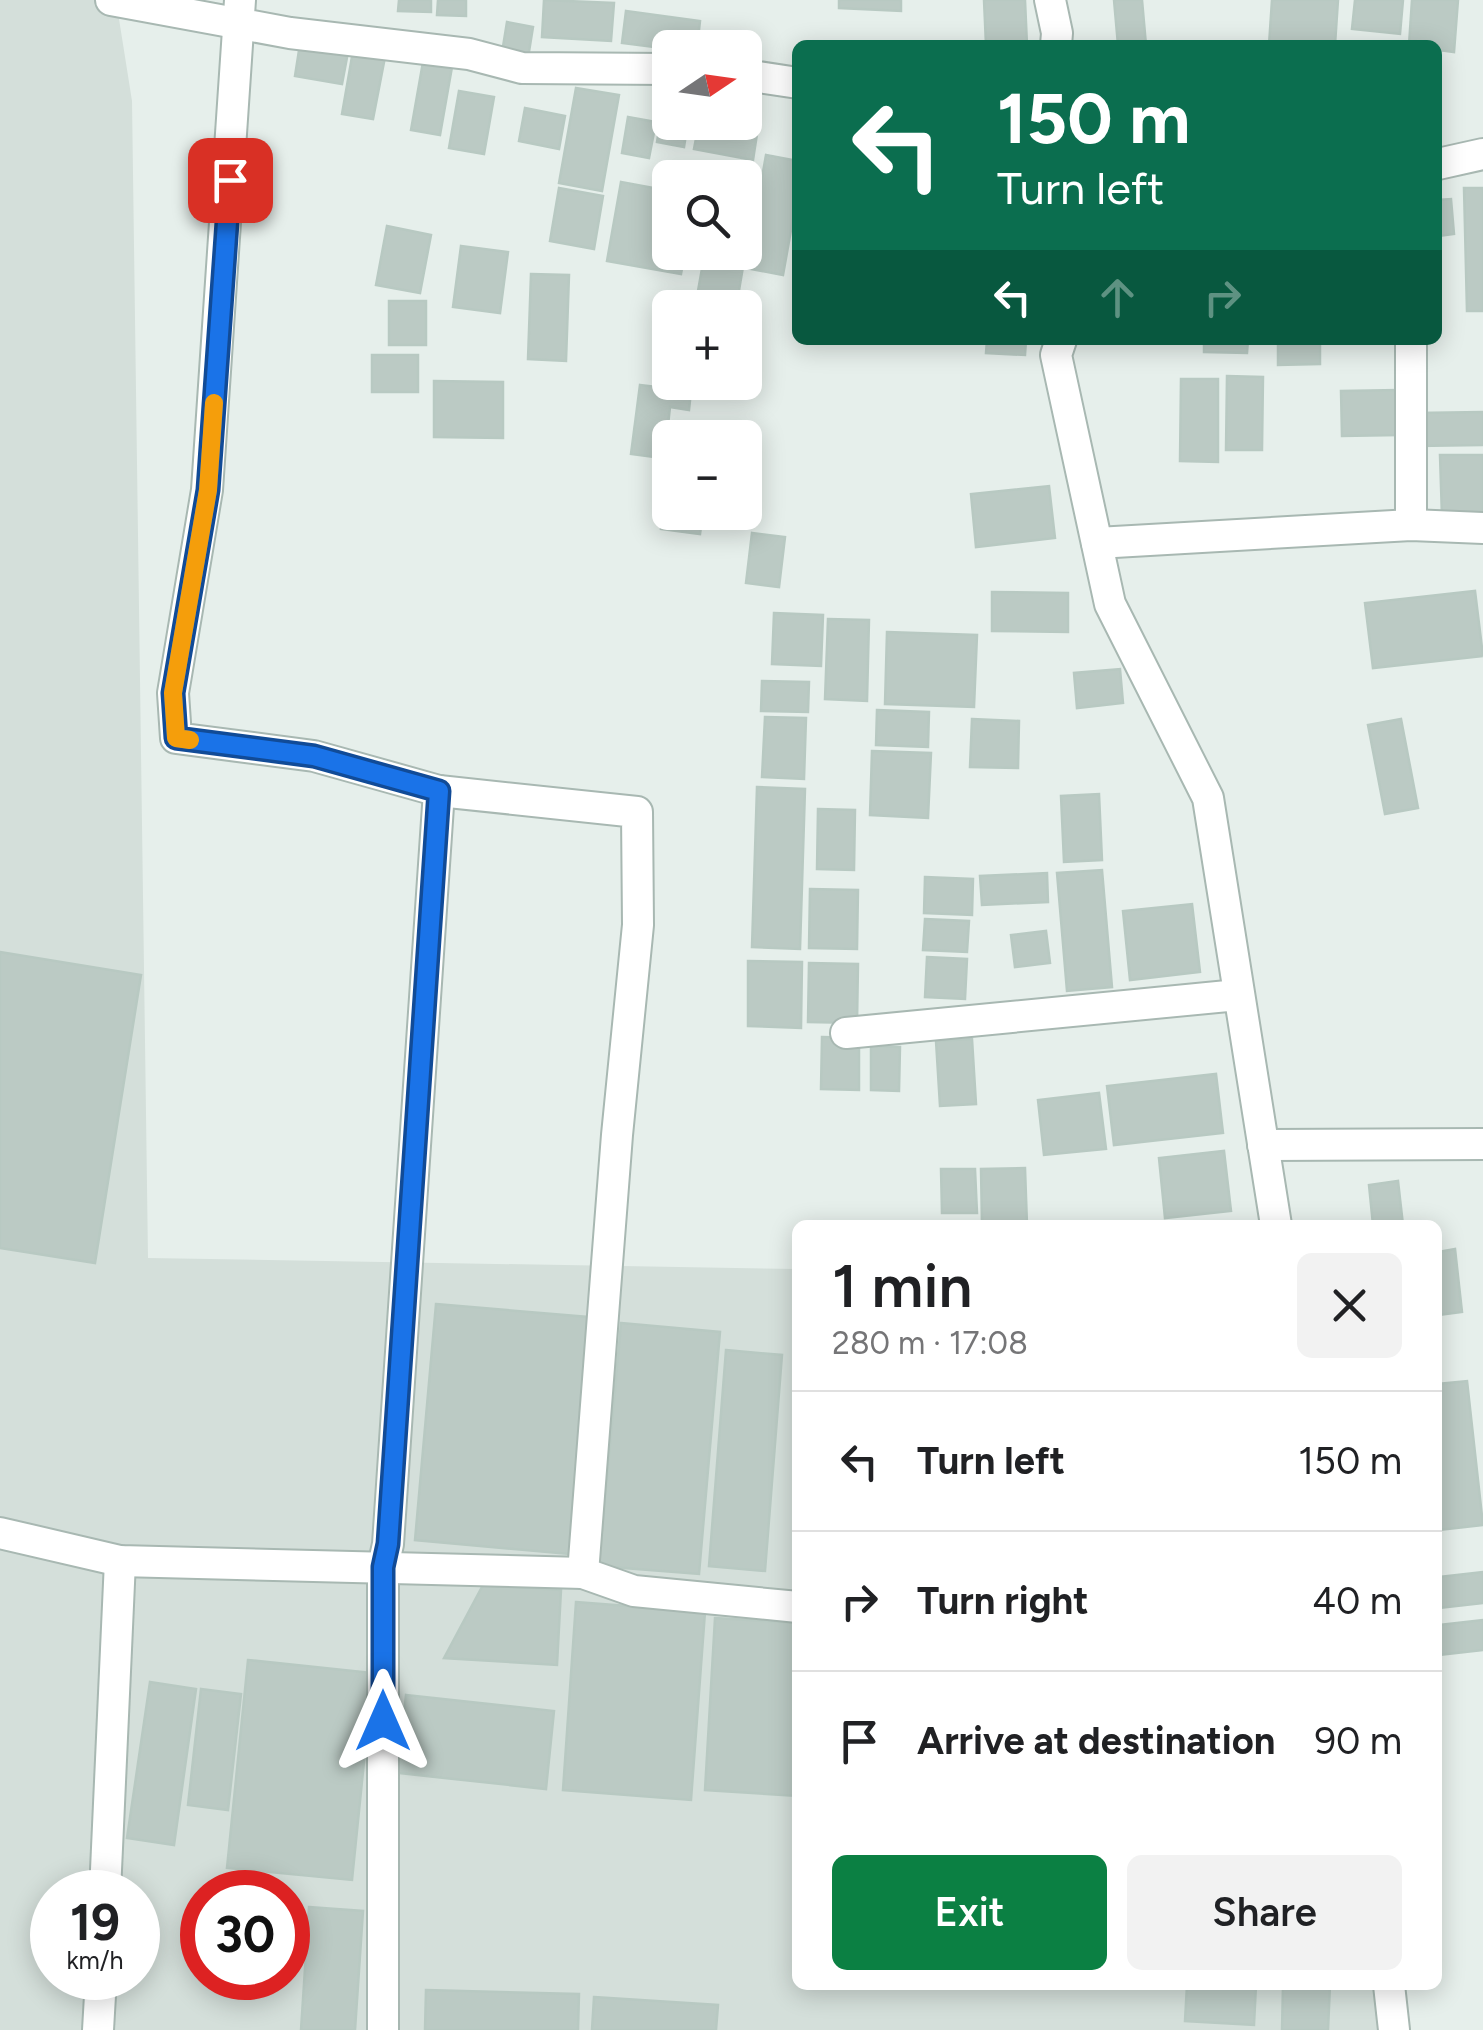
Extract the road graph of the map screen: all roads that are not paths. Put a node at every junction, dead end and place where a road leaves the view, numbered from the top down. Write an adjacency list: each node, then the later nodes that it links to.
1 (112, 0): 3 (street)
2 (1050, 0): 4 (street)
3 (240, 12): 5 (street); 15 (street)
4 (1057, 40)
5 (652, 70)
6 (762, 78): 7 (street)
7 (792, 82)
8 (1483, 154): 9 (street)
9 (1442, 163)
10 (1059, 345): 14 (street)
11 (1411, 345): 12 (street)
12 (1411, 525): 13 (street); 14 (street)
13 (1483, 528)
14 (1097, 542): 16 (street)
15 (439, 791): 23 (street); 24 (street)
16 (1238, 995): 17 (street); 19 (street)
17 (846, 1033)
18 (1483, 1144): 19 (street)
19 (1263, 1145): 20 (street)
20 (1275, 1220)
21 (0, 1533): 22 (street)
22 (120, 1562): 23 (street); 26 (street)
23 (383, 1567): 24 (street); 30 (street)
24 (583, 1574): 25 (street)
25 (792, 1606)
26 (106, 1870)
27 (1390, 1990): 31 (street)
28 (99, 2000): 29 (street)
29 (98, 2030)
30 (384, 2030)
31 (1394, 2030)

